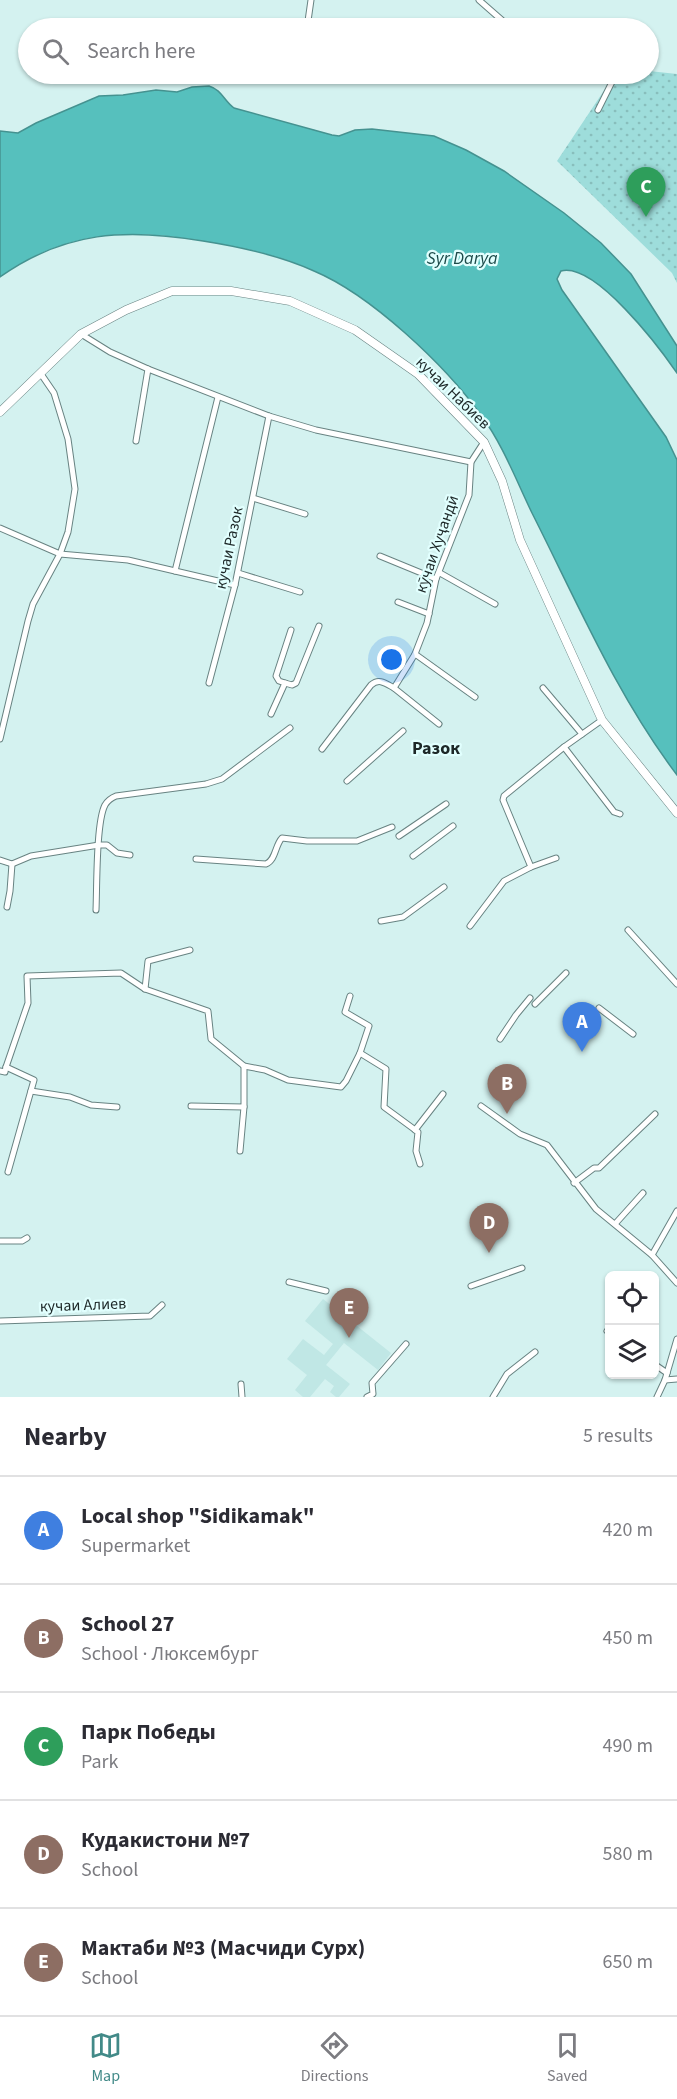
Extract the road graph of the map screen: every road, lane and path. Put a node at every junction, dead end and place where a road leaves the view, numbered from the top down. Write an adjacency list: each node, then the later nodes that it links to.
1 (311, 0): 3 (street)
2 (479, 0): 4 (street)
3 (308, 18)
4 (499, 18)
5 (611, 84): 6 (street)
6 (598, 110)
7 (81, 334): 8 (street); 9 (main road, кучаи Набиев); 14 (main road, кучаи Набиев)
8 (148, 369): 10 (street); 13 (street)
9 (41, 374): 11 (main road, кучаи Набиев); 19 (street)
10 (218, 397): 12 (street); 21 (street)
11 (0, 412)
12 (269, 416): 15 (street); 16 (street, кучаи Разок)
13 (136, 441)
14 (484, 442): 15 (street, кӯчаи Хуҷандӣ); 38 (main road, кучаи Набиев)
15 (471, 462): 23 (street, кӯчаи Хуҷандӣ)
16 (253, 498): 17 (street); 22 (street, кучаи Разок)
17 (305, 514)
18 (0, 528): 19 (street)
19 (60, 554): 21 (street); 43 (street)
20 (380, 556): 23 (street)
21 (175, 571): 24 (street)
22 (238, 573): 24 (street, кучаи Разок); 25 (street)
23 (438, 576): 27 (street); 28 (street, кӯчаи Хуҷандӣ)
24 (235, 585): 32 (street, кучаи Разок)
25 (300, 592)
26 (398, 602): 28 (street)
27 (495, 604)
28 (429, 614): 31 (street, кӯчаи Хуҷандӣ)
29 (319, 626): 33 (street)
30 (291, 630): 33 (street)
31 (415, 654): 34 (street, кӯчаи Хуҷандӣ); 36 (street)
32 (208, 683)
33 (285, 683): 37 (street)
34 (394, 688): 39 (street); 45 (street)
35 (543, 688): 42 (street)
36 (476, 697)
37 (271, 714)
38 (602, 720): 42 (street); 48 (main road, кучаи Набиев)
39 (439, 724)
40 (290, 728): 53 (street)
41 (403, 731): 46 (street)
42 (582, 734): 44 (street)
43 (0, 739)
44 (564, 747): 49 (street); 60 (street)
45 (322, 749)
46 (347, 781)
47 (446, 804): 52 (street)
48 (677, 813)
49 (620, 814)
50 (453, 826): 55 (street)
51 (392, 827): 57 (street)
52 (399, 836)
53 (99, 845): 54 (street); 59 (street); 63 (street)
54 (130, 855)
55 (413, 856)
56 (556, 858): 60 (street)
57 (196, 859)
58 (0, 860): 59 (street)
59 (12, 864): 62 (street)
60 (531, 867): 65 (street)
61 (444, 887): 64 (street)
62 (6, 907)
63 (96, 910)
64 (381, 921)
65 (470, 926)
66 (628, 930): 69 (street)
67 (190, 950): 70 (street)
68 (566, 973): 73 (street)
69 (677, 984)
70 (145, 989): 78 (street); 79 (street)
71 (350, 996): 77 (street)
72 (530, 998): 76 (street)
73 (535, 1004)
74 (599, 1008): 75 (street)
75 (633, 1034)
76 (500, 1039)
77 (360, 1053): 78 (street); 88 (street)
78 (244, 1066): 86 (street)
79 (6, 1067): 80 (street); 81 (street)
80 (0, 1071)
81 (31, 1091): 85 (street); 91 (street)
82 (443, 1094): 88 (street)
83 (191, 1106): 86 (street)
84 (481, 1106): 92 (street)
85 (117, 1107)
86 (244, 1107): 89 (street)
87 (656, 1114): 92 (street)
88 (415, 1130): 90 (street)
89 (240, 1151)
90 (420, 1164)
91 (8, 1172)
92 (574, 1183): 95 (street)
93 (643, 1193): 95 (street)
94 (677, 1211): 98 (street)
95 (615, 1224): 98 (street)
96 (27, 1238): 97 (street)
97 (0, 1241)
98 (651, 1255): 101 (street)
99 (522, 1268): 102 (street)
100 (290, 1282): 103 (street)
101 (677, 1282)
102 (471, 1286)
103 (326, 1291)
104 (162, 1305): 105 (street, кучаи Алиев)
105 (0, 1321)
106 (677, 1339): 110 (street)
107 (406, 1344): 115 (street)
108 (536, 1352): 116 (street)
109 (659, 1367): 110 (street)
110 (667, 1373): 112 (street)
111 (677, 1379): 112 (street)
112 (665, 1380): 117 (street)
113 (241, 1384): 114 (street)
114 (242, 1397)
115 (367, 1397)
116 (493, 1397)
117 (657, 1397)

